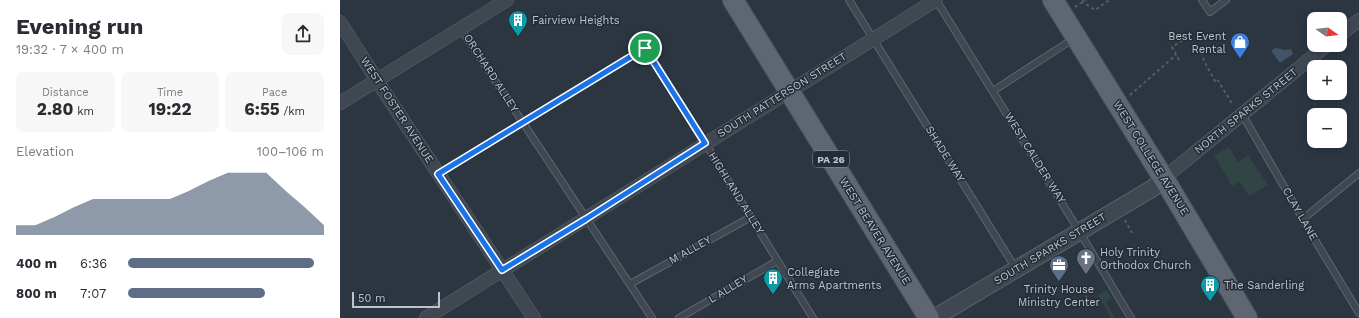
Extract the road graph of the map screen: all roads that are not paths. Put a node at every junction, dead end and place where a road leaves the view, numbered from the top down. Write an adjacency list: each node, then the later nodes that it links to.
1 (507, 0): 8 (street)
2 (733, 0): 17 (main road, WEST BEAVER AVENUE / PA 26)
3 (849, 0): 14 (lane, SHADE WAY)
4 (936, 0): 14 (street, SOUTH PATTERSON STREET); 18 (lane, WEST CALDER WAY)
5 (1053, 0): 13 (main road, WEST COLLEGE AVENUE)
6 (1202, 0): 7 (lane)
7 (1226, 0)
8 (491, 4): 11 (street)
9 (340, 22): 16 (street, WEST FOSTER AVENUE)
10 (1357, 26): 12 (street)
11 (462, 29): 16 (street); 21 (lane, ORCHARD ALLEY)
12 (1347, 31)
13 (1076, 37): 18 (lane); 25 (main road, WEST COLLEGE AVENUE)
14 (873, 39): 17 (street, SOUTH PATTERSON STREET); 31 (lane, SHADE WAY)
15 (1318, 52): 20 (street, NORTH SPARKS STREET)
16 (377, 80): 19 (street); 24 (street, WEST FOSTER AVENUE)
17 (789, 91): 22 (street, SOUTH PATTERSON STREET); 40 (main road, WEST BEAVER AVENUE / PA 26)
18 (992, 91): 29 (lane, WEST CALDER WAY)
19 (340, 103)
20 (1237, 109): 25 (street, NORTH SPARKS STREET); 28 (lane, CLAY LANE)
21 (523, 122): 22 (lane, HIGHLAND ALLEY); 24 (lane); 27 (lane, ORCHARD ALLEY)
22 (705, 143): 26 (lane, HIGHLAND ALLEY); 27 (street, SOUTH PATTERSON STREET)
23 (1359, 173): 28 (lane)
24 (438, 174): 32 (street, WEST FOSTER AVENUE)
25 (1164, 178): 29 (street, SOUTH SPARKS STREET); 43 (main road, WEST COLLEGE AVENUE)
26 (751, 217): 30 (lane, HIGHLAND ALLEY); 33 (lane, M ALLEY)
27 (586, 219): 32 (street, SOUTH PATTERSON STREET); 33 (lane, ORCHARD ALLEY)
28 (1303, 219): 34 (lane, CLAY LANE)
29 (1079, 231): 31 (street, SOUTH SPARKS STREET); 42 (lane, WEST CALDER WAY)
30 (777, 261): 38 (lane, L ALLEY); 39 (lane, HIGHLAND ALLEY)
31 (1016, 269): 41 (street, SOUTH SPARKS STREET)
32 (502, 270): 35 (street, SOUTH PATTERSON STREET); 36 (street, WEST FOSTER AVENUE)
33 (630, 284): 37 (lane, ORCHARD ALLEY)
34 (1359, 313)
35 (426, 318)
36 (534, 318)
37 (652, 318)
38 (679, 318)
39 (813, 318)
40 (929, 318)
41 (934, 318)
42 (1131, 318)
43 (1247, 318)

